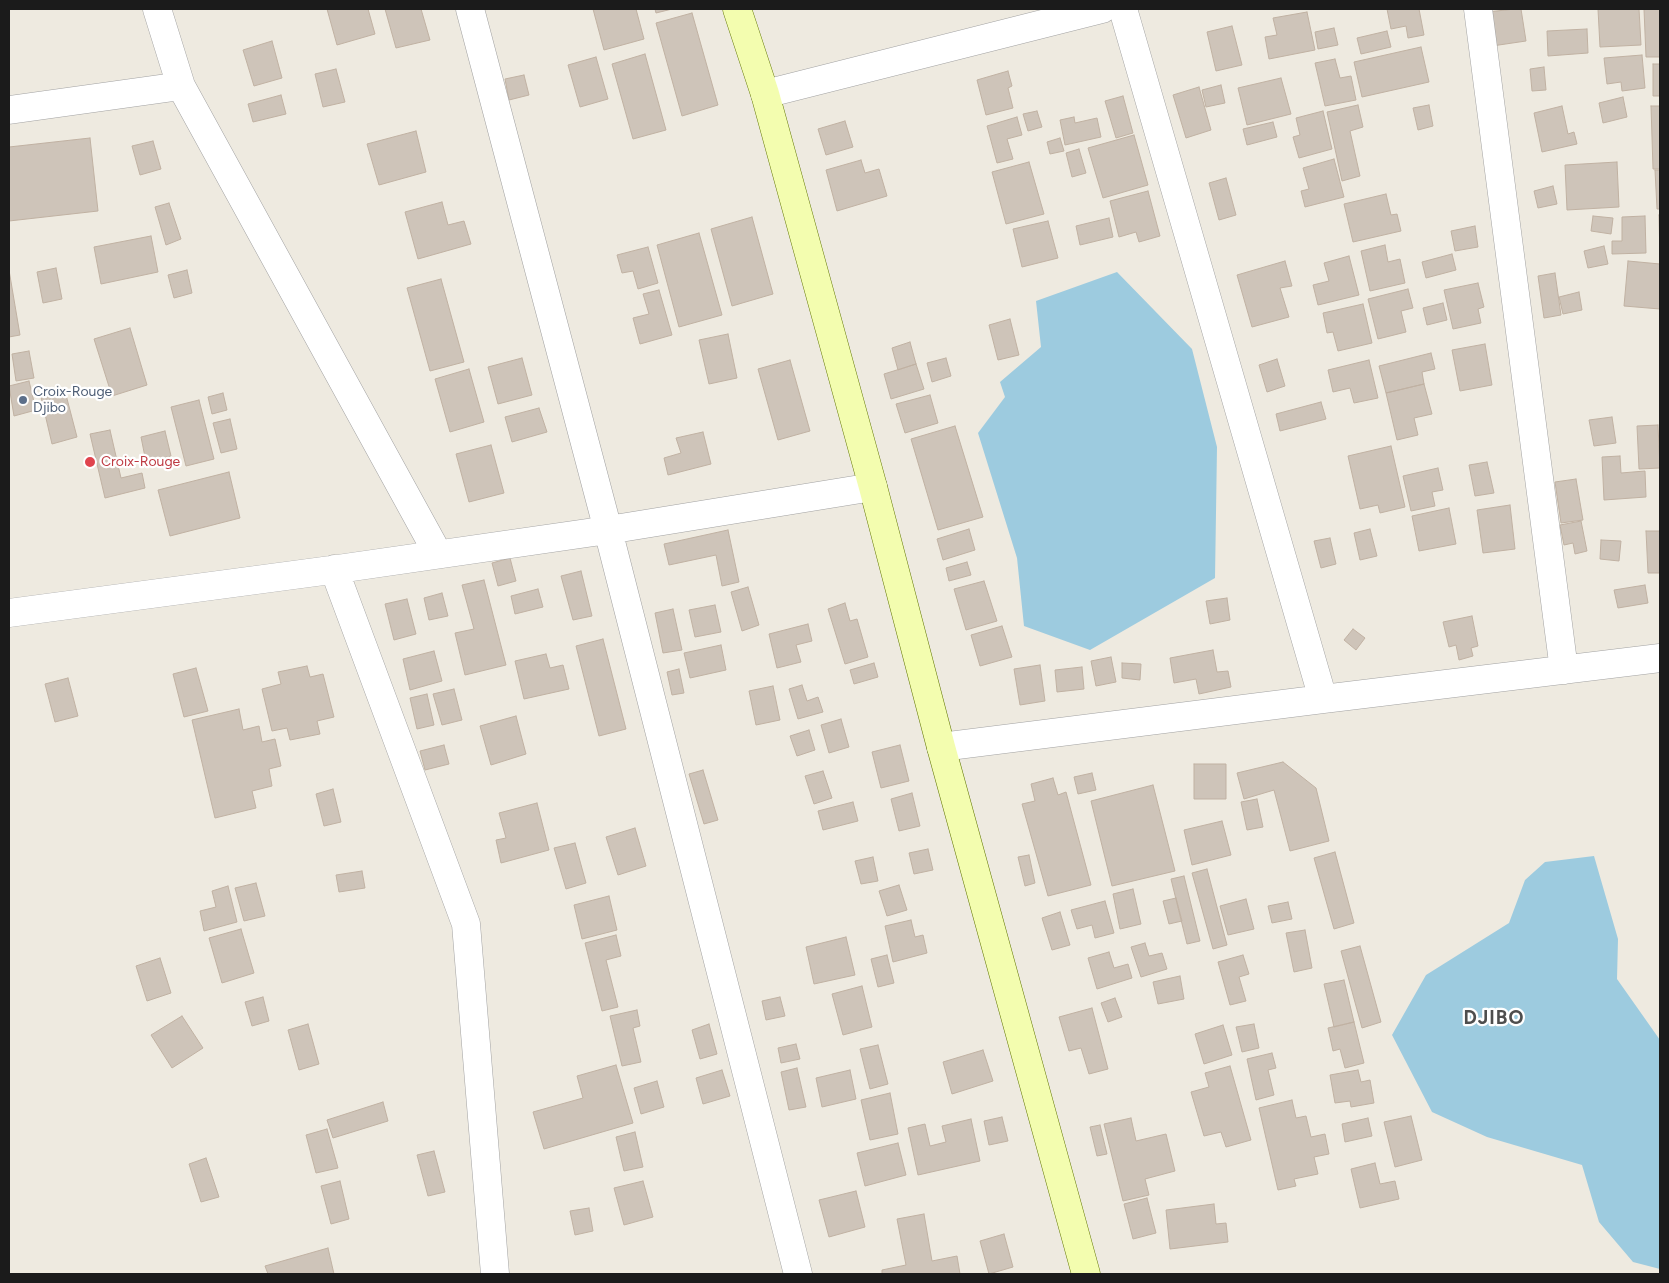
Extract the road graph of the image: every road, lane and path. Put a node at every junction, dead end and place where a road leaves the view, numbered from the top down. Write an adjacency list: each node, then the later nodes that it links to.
1 (157, 9): 7 (street)
2 (470, 9): 11 (street)
3 (737, 9): 8 (main road)
4 (1102, 9): 8 (street)
5 (1123, 9): 17 (street)
6 (1478, 9): 16 (street)
7 (181, 86): 9 (street); 12 (street)
8 (765, 94): 10 (main road)
9 (9, 110)
10 (873, 487): 11 (street); 18 (main road)
11 (608, 530): 12 (street); 20 (street)
12 (438, 554): 13 (street)
13 (334, 569): 14 (street); 19 (street)
14 (9, 613)
15 (1660, 658): 16 (street)
16 (1564, 670): 17 (street)
17 (1323, 698): 18 (street)
18 (940, 747): 21 (main road)
19 (495, 1274)
20 (798, 1274)
21 (1086, 1274)

